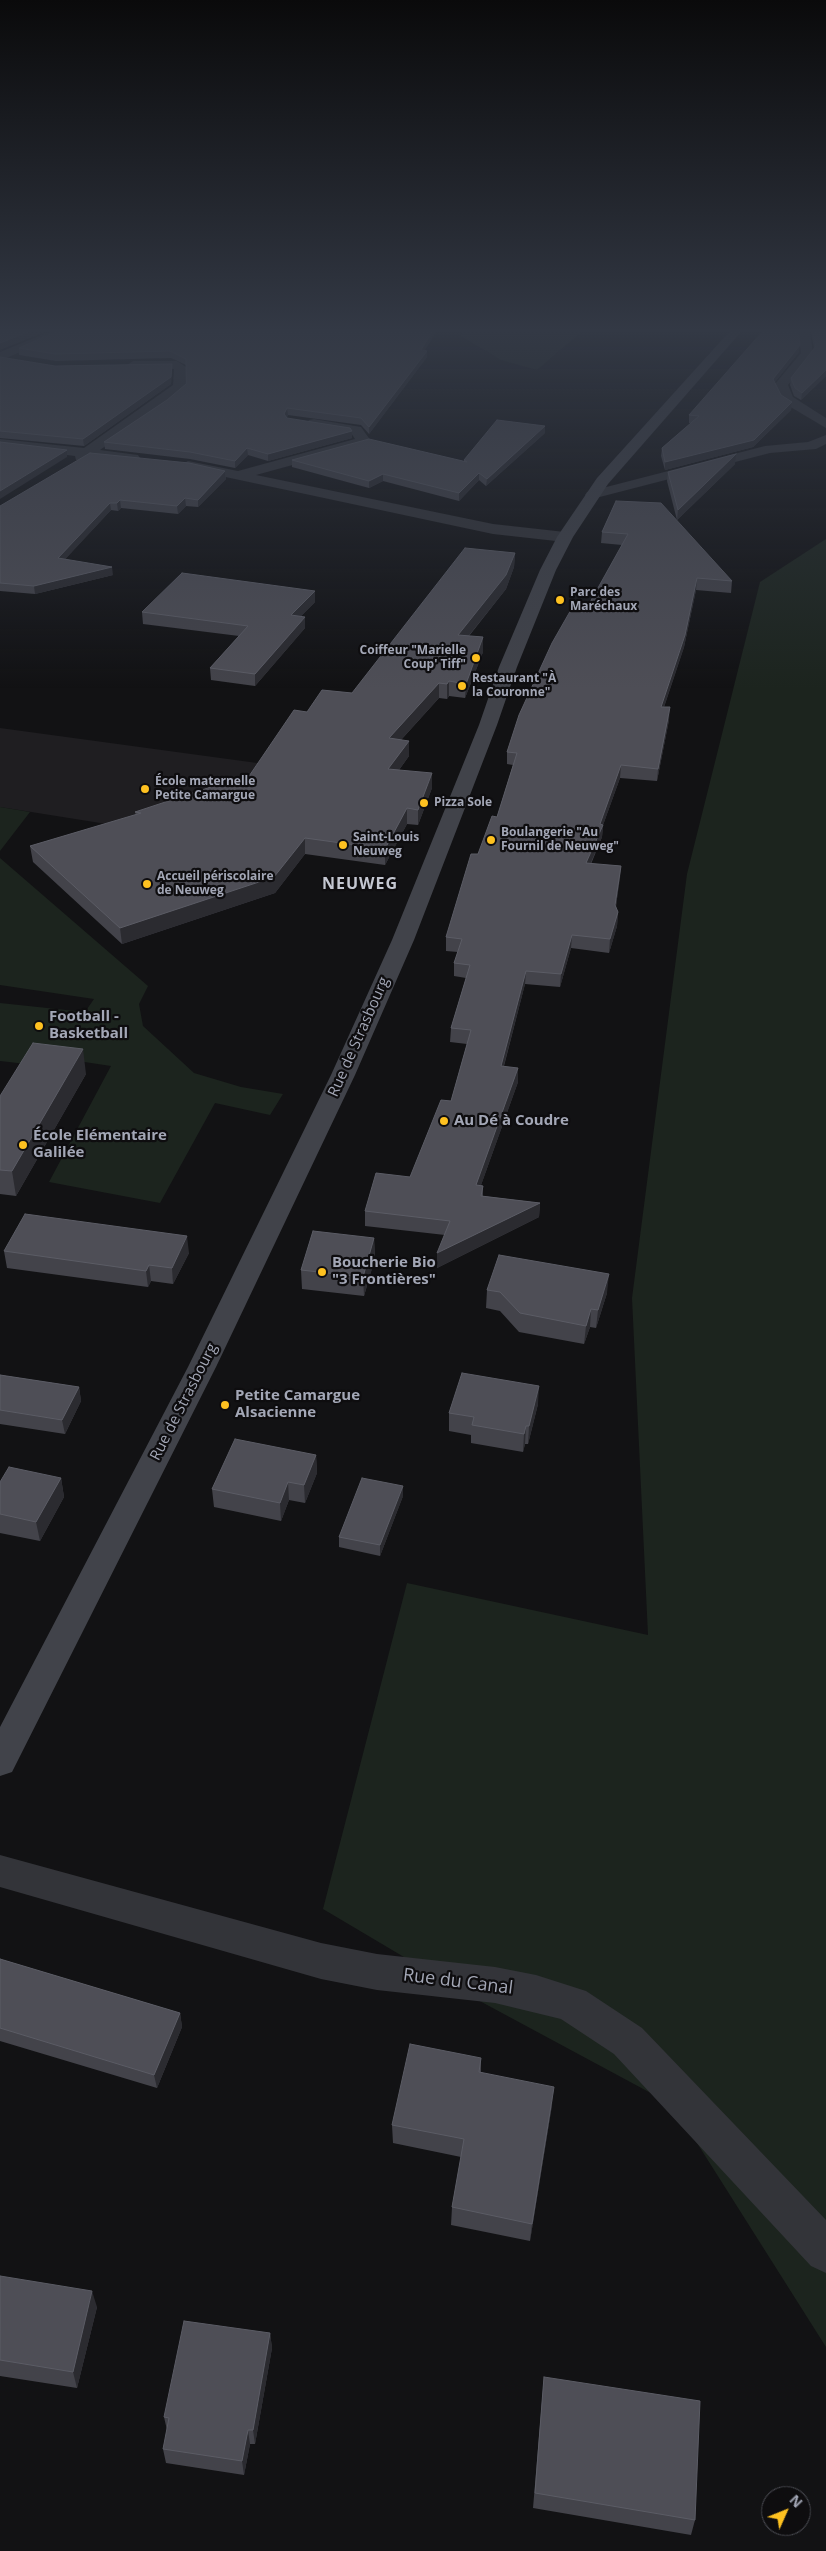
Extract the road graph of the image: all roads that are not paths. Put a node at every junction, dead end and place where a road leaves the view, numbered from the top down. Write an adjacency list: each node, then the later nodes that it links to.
1 (79, 451): 5 (street)
2 (329, 451): 9 (street)
3 (629, 451): 10 (main road, Rue de Strasbourg)
4 (762, 451): 10 (street)
5 (88, 452): 6 (street); 8 (street)
6 (144, 459)
7 (172, 463): 9 (street)
8 (66, 467)
9 (241, 476): 11 (street)
10 (592, 495): 11 (main road, Rue de Strasbourg)
11 (565, 538): 12 (main road, Rue de Strasbourg)
12 (0, 1761)
13 (0, 1871): 14 (street, Rue du Canal)
14 (826, 2251)

